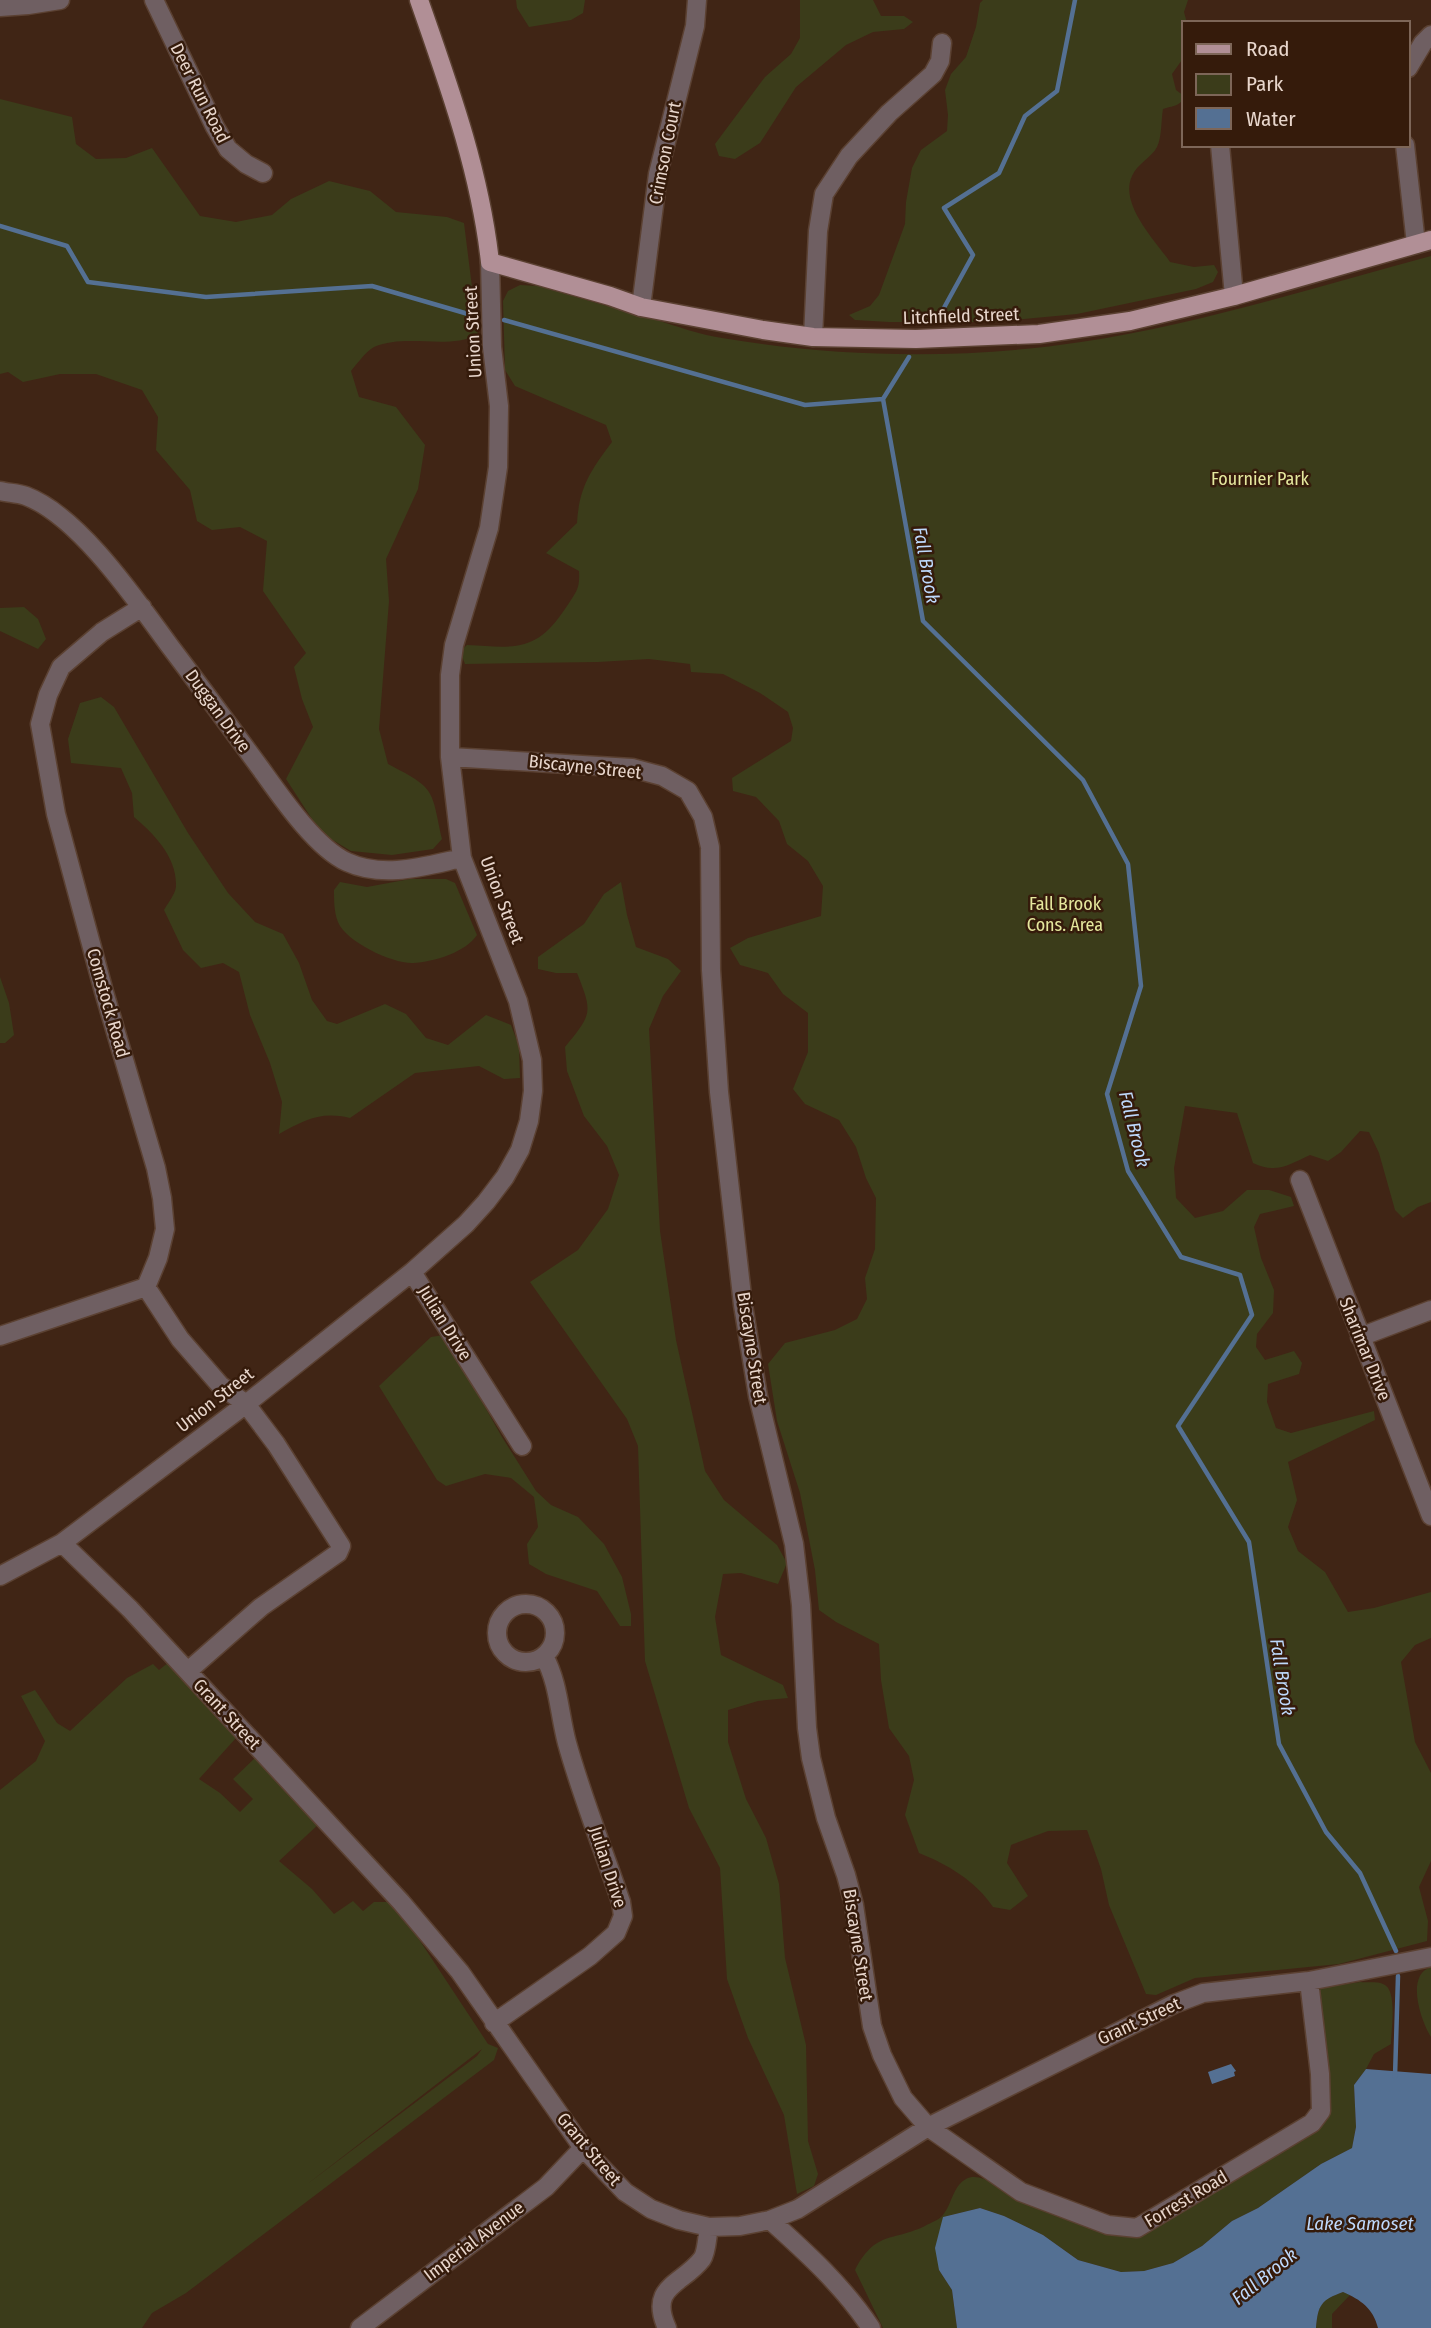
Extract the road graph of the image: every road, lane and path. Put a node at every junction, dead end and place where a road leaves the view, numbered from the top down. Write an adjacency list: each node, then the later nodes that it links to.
1 (60, 0): 5 (street)
2 (154, 0): 11 (street, Deer Run Road)
3 (419, 0): 13 (main road, Union Street)
4 (697, 0): 15 (street, Crimson Court)
5 (0, 7)
6 (1431, 35): 8 (street)
7 (942, 43): 16 (street)
8 (1410, 65)
9 (1220, 147): 14 (street)
10 (1405, 147): 12 (street)
11 (263, 173)
12 (1424, 242): 14 (main road, Litchfield Street)
13 (490, 262): 15 (main road, Litchfield Street); 19 (street, Union Street)
14 (1234, 296): 16 (main road, Litchfield Street)
15 (641, 307): 16 (main road, Litchfield Street)
16 (813, 337)
17 (0, 491): 18 (street, Duggan Drive)
18 (142, 607): 20 (street, Duggan Drive); 23 (street, Comstock Road)
19 (450, 757): 20 (street, Union Street); 37 (street, Biscayne Street)
20 (462, 858): 22 (street, Union Street)
21 (1300, 1180): 26 (street, Sharimar Drive)
22 (412, 1272): 27 (street, Union Street); 28 (street, Julian Drive)
23 (146, 1287): 25 (street); 27 (street)
24 (1431, 1310): 26 (street)
25 (0, 1336)
26 (1360, 1337): 29 (street, Sharimar Drive)
27 (246, 1404): 30 (street, Union Street); 33 (street)
28 (522, 1446)
29 (1431, 1516)
30 (62, 1543): 31 (street, Union Street); 33 (street, Grant Street)
31 (0, 1576)
32 (544, 1656): 36 (street, Julian Drive)
33 (188, 1671): 36 (street, Grant Street)
34 (1431, 1957): 35 (street, Grant Street)
35 (1310, 1981): 37 (street, Grant Street); 37 (street, Forrest Road)
36 (494, 2023): 38 (street, Grant Street)
37 (928, 2127): 39 (street, Grant Street)
38 (583, 2148): 40 (street, Grant Street); 41 (street, Imperial Avenue)
39 (770, 2220): 40 (street, Grant Street); 43 (street)
40 (709, 2227): 42 (street)
41 (360, 2328)
42 (667, 2328)
43 (871, 2328)

